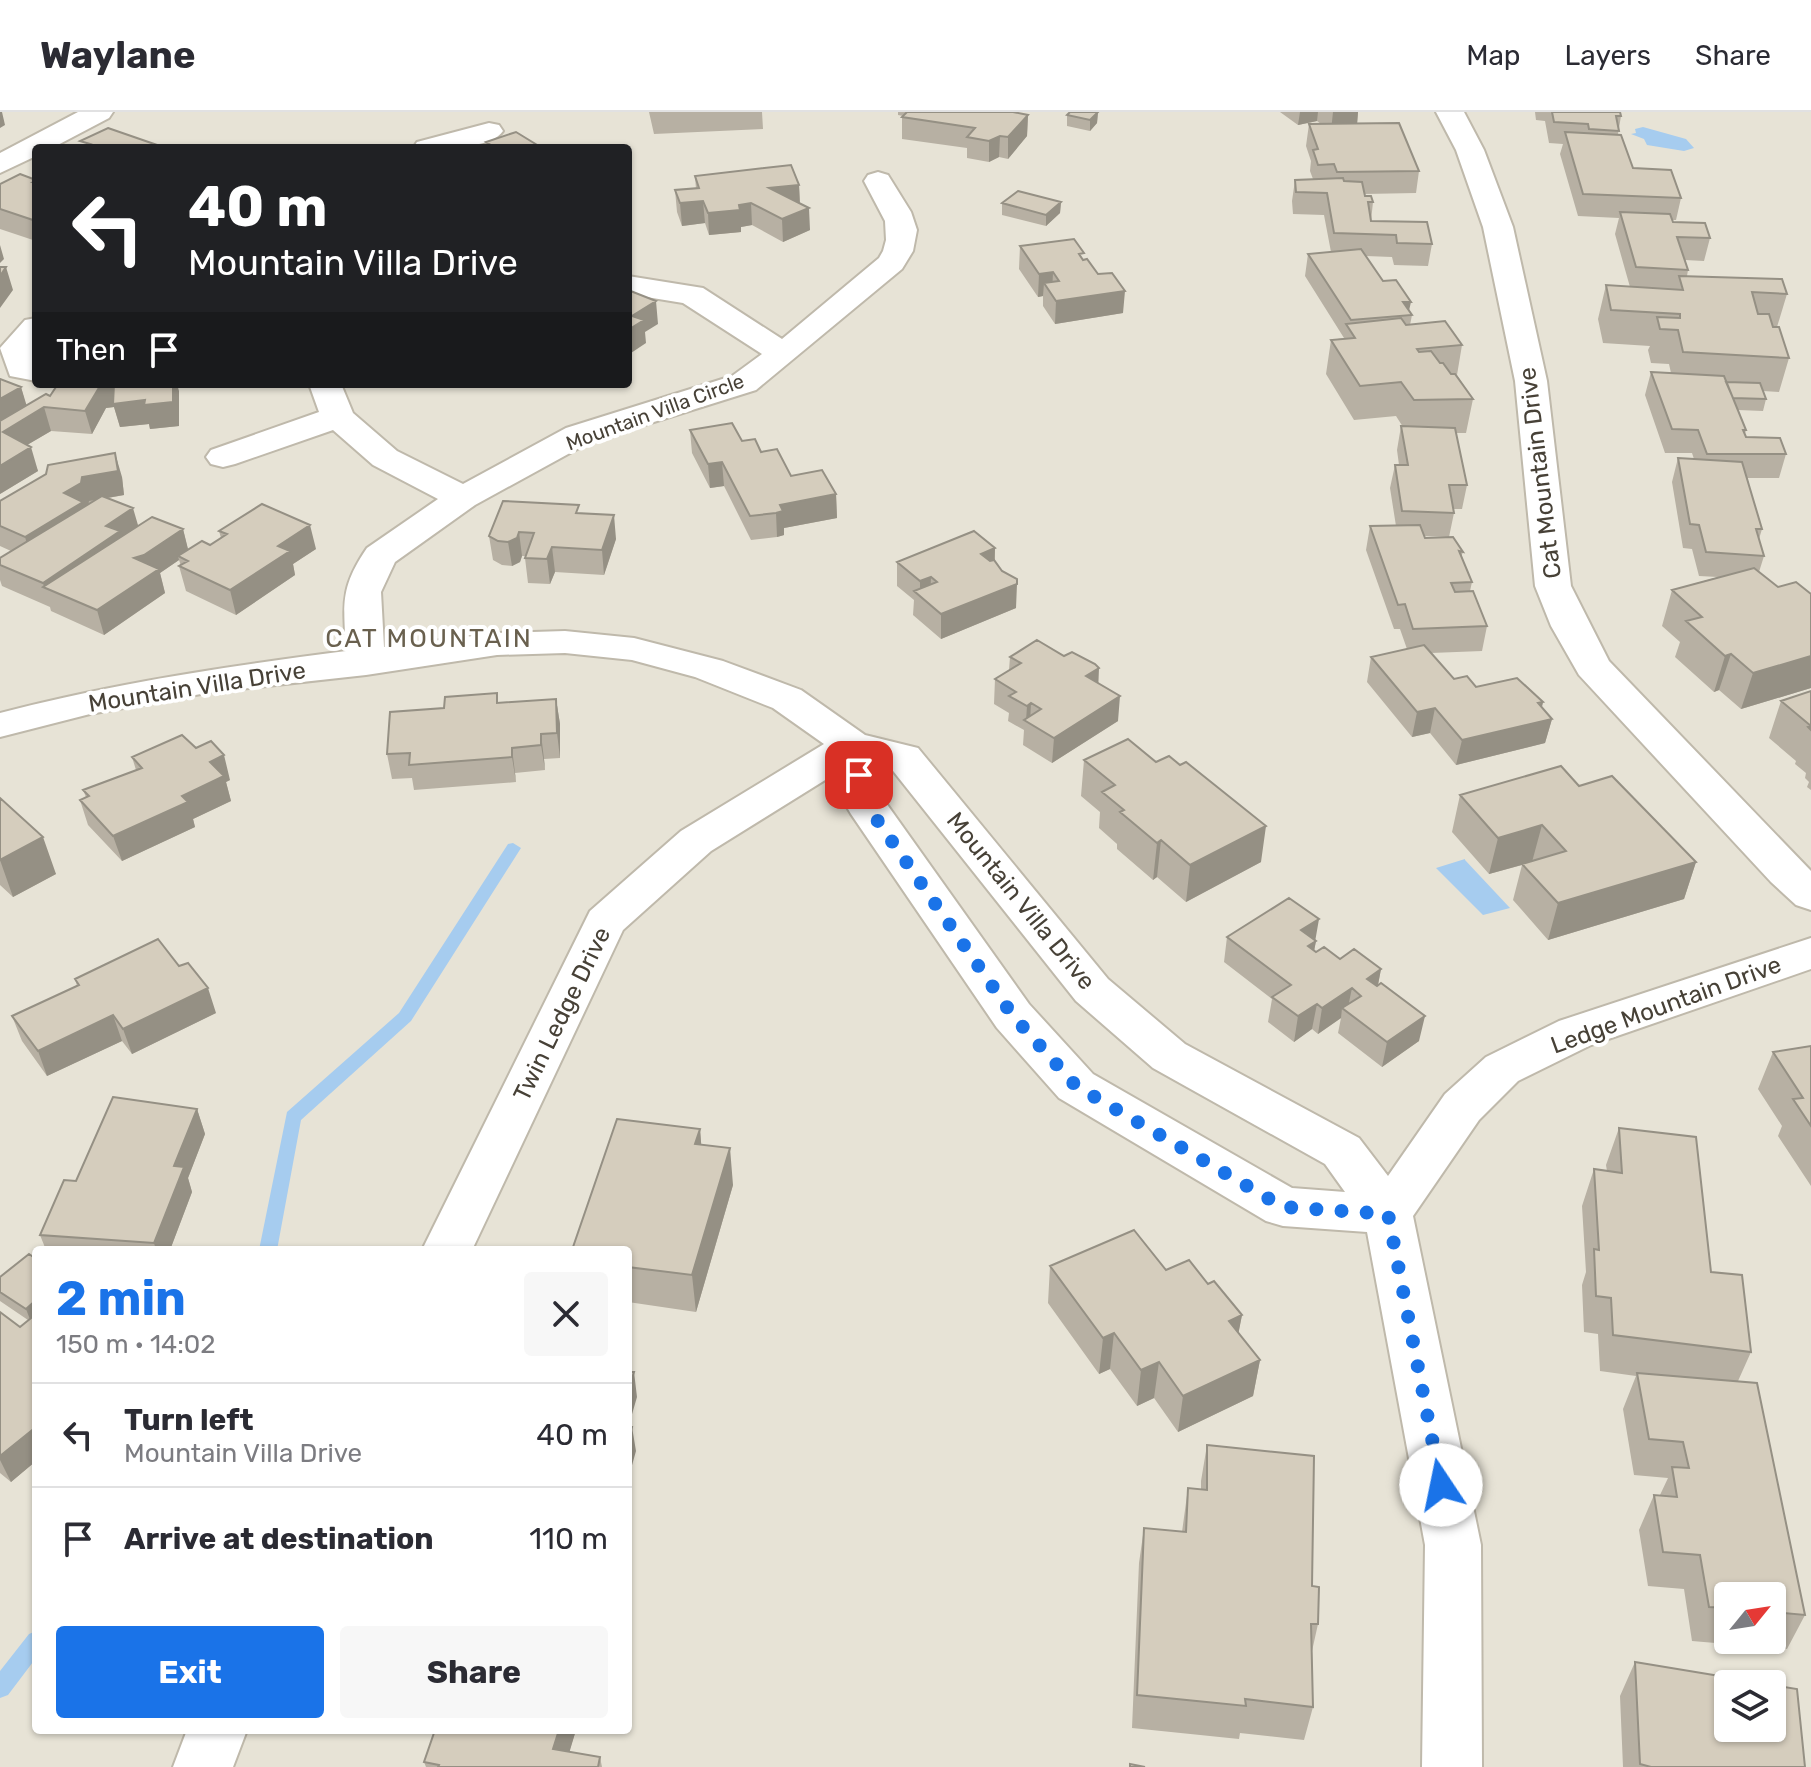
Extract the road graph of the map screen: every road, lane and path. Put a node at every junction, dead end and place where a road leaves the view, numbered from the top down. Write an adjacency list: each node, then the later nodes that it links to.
1 (99, 112): 4 (street)
2 (1450, 112): 20 (street, Cat Mountain Drive)
3 (489, 131): 5 (street)
4 (38, 144)
5 (442, 144)
6 (32, 147): 7 (street)
7 (0, 164)
8 (878, 181): 11 (street, Mountain Villa Circle)
9 (632, 286): 11 (street)
10 (32, 331): 12 (street)
11 (783, 354): 16 (street, Mountain Villa Circle)
12 (32, 370)
13 (327, 388): 14 (street)
14 (338, 417): 15 (street); 16 (street)
15 (223, 457)
16 (463, 498): 17 (street, Mountain Villa Circle)
17 (366, 663): 18 (street, Mountain Villa Drive); 19 (street, Mountain Villa Drive)
18 (0, 725)
19 (852, 745): 22 (street, Mountain Villa Drive); 22 (street); 23 (street, Twin Ledge Drive)
20 (1811, 895)
21 (1811, 953): 22 (street, Ledge Mountain Drive)
22 (1388, 1214): 26 (street)
23 (449, 1246)
24 (215, 1734): 25 (street)
25 (203, 1767)
26 (1452, 1767)

